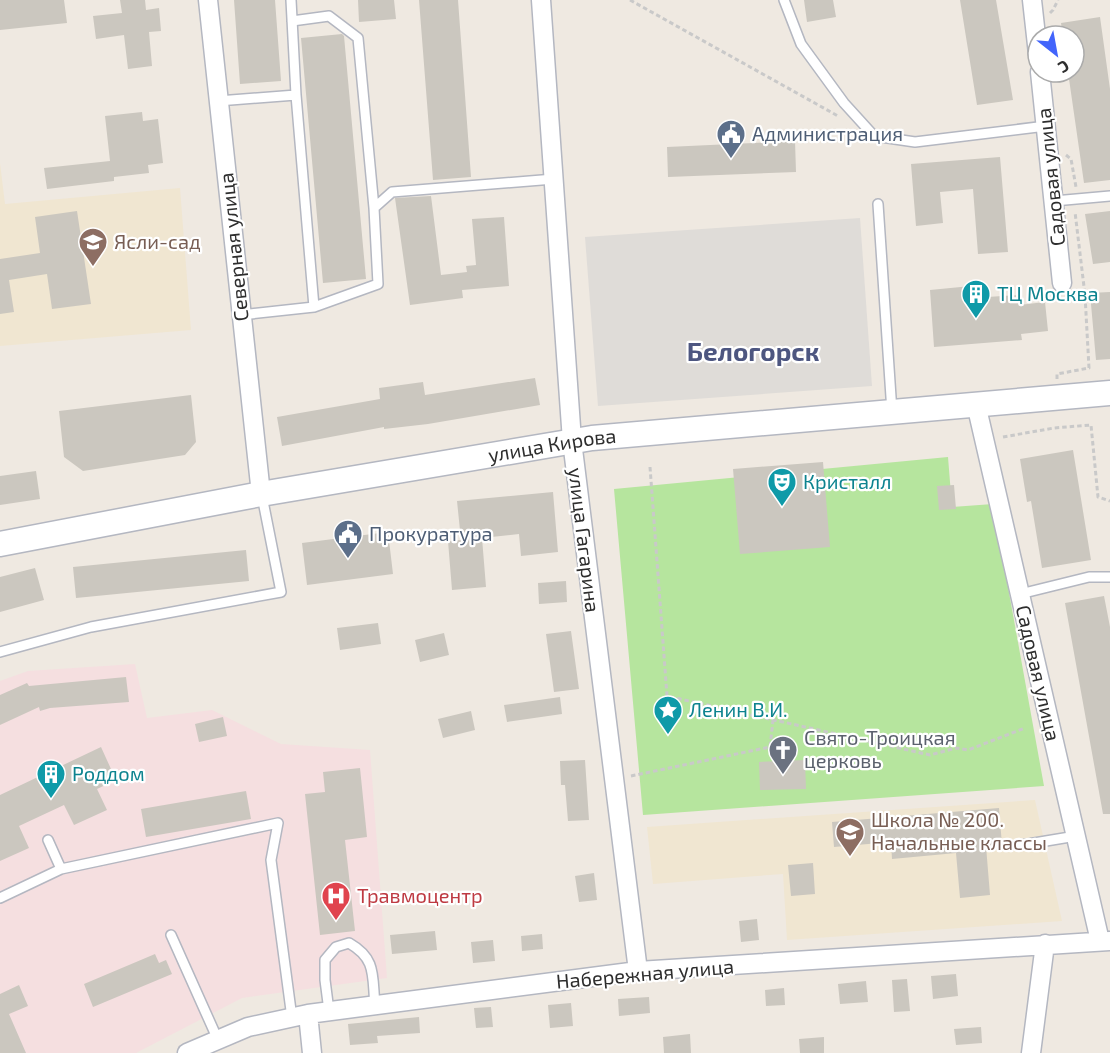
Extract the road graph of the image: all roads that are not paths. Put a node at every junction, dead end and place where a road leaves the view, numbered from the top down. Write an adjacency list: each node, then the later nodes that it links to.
1 (208, 0): 10 (street, Северная улица)
2 (291, 0): 6 (lane)
3 (541, 0): 12 (street, улица Гагарина)
4 (784, 0): 11 (lane)
5 (1032, 0): 7 (street)
6 (292, 21): 9 (lane); 16 (lane)
7 (1035, 24)
8 (1041, 84): 11 (street, Садовая улица)
9 (296, 95): 10 (lane); 18 (lane)
10 (218, 101): 19 (street, Северная улица)
11 (1046, 126): 14 (street, Садовая улица)
12 (554, 179): 16 (lane); 23 (street, улица Гагарина)
13 (1110, 196): 14 (lane)
14 (1054, 201): 17 (street, Садовая улица)
15 (878, 204): 22 (lane)
16 (374, 208): 18 (lane)
17 (1062, 283)
18 (314, 307): 19 (lane)
19 (241, 315): 24 (street, Северная улица)
20 (1110, 393): 21 (main road, улица Кирова)
21 (976, 404): 22 (main road, улица Кирова); 27 (street, Садовая улица)
22 (892, 412): 23 (main road, улица Кирова)
23 (572, 441): 24 (main road, улица Кирова); 37 (street, улица Гагарина)
24 (261, 494): 25 (main road, улица Кирова); 28 (lane)
25 (0, 544)
26 (1110, 577): 27 (lane)
27 (1020, 594): 29 (street, Садовая улица)
28 (0, 652)
29 (1076, 836): 31 (lane); 35 (street, Садовая улица)
30 (48, 840): 32 (lane)
31 (1022, 845)
32 (61, 869): 33 (lane); 40 (lane)
33 (0, 898)
34 (171, 935): 41 (lane)
35 (1105, 941): 36 (street, Набережная улица)
36 (1045, 944): 37 (street, Набережная улица); 44 (street)
37 (638, 971): 38 (street, Набережная улица)
38 (375, 1005): 39 (street, Набережная улица); 39 (lane)
39 (330, 1011): 40 (street, Набережная улица)
40 (300, 1016): 41 (street, Набережная улица); 43 (street)
41 (218, 1040): 42 (street, Набережная улица)
42 (187, 1053)
43 (312, 1053)
44 (1031, 1053)

